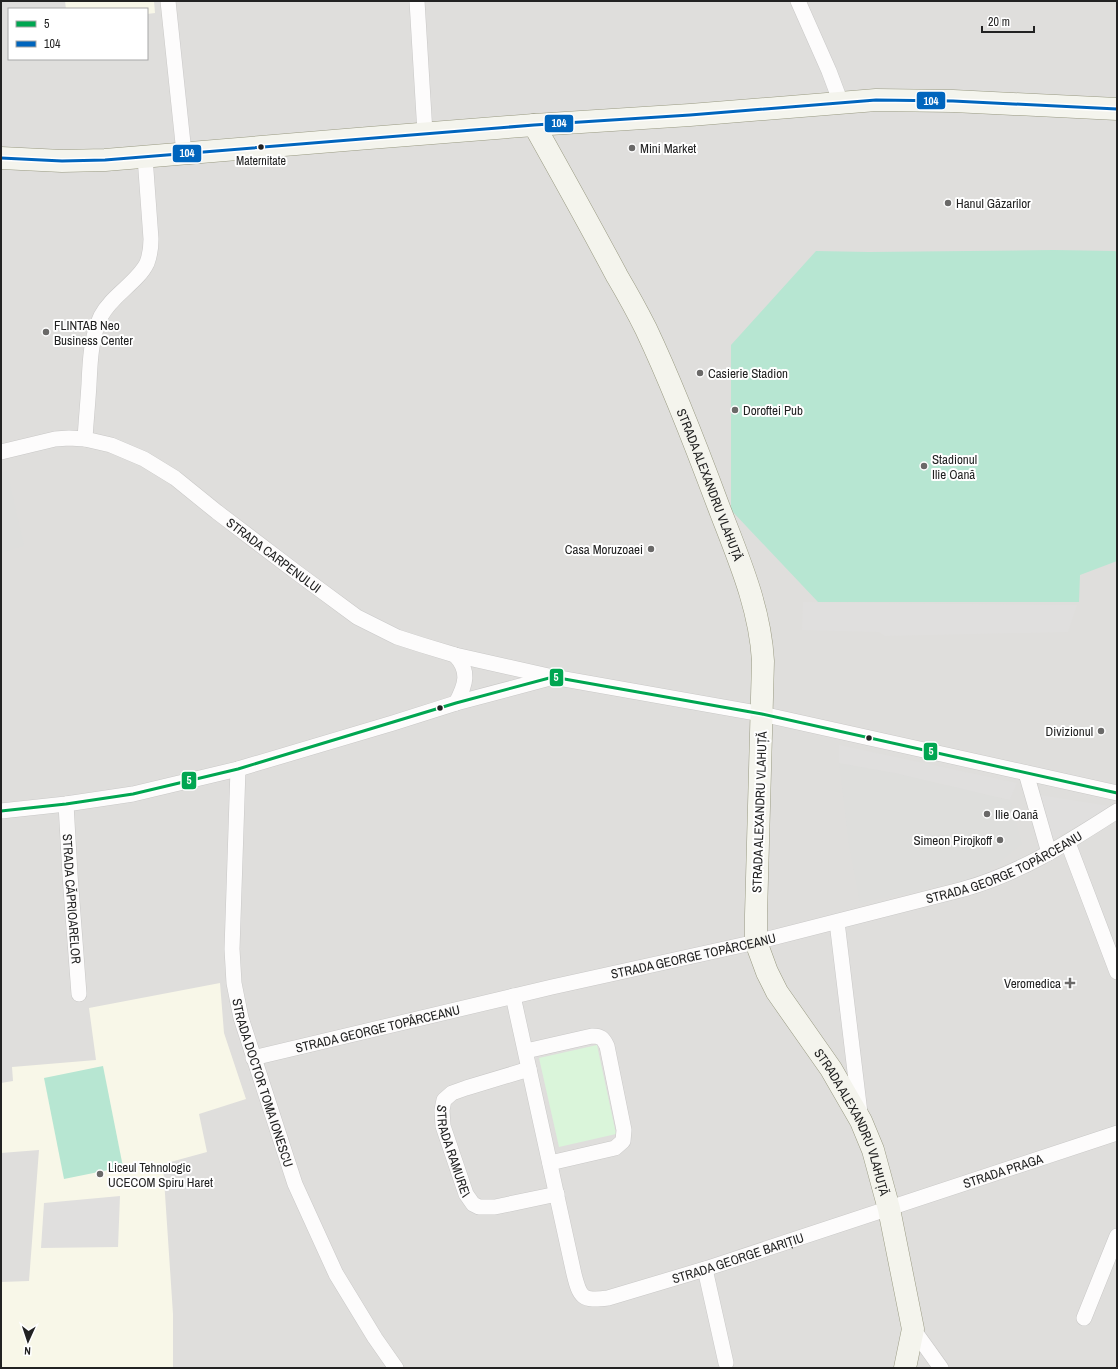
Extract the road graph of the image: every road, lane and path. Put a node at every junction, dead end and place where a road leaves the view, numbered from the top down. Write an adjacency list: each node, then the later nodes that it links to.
1 (168, 1): 8 (street)
2 (417, 1): 7 (street)
3 (798, 1): 4 (street)
4 (841, 102): 5 (street); 6 (street)
5 (1117, 109)
6 (534, 125): 7 (street); 16 (street, STRADA ALEXANDRU VLAHUȚĂ)
7 (426, 134): 8 (street)
8 (184, 153): 9 (street)
9 (145, 157): 10 (street); 11 (street)
10 (1, 158)
11 (85, 439): 12 (street, STRADA CARPENULUI); 13 (street, STRADA CARPENULUI)
12 (1, 452)
13 (455, 655): 14 (street, STRADA CARPENULUI); 15 (street)
14 (553, 677): 15 (street); 16 (street, STRADA CARPENULUI)
15 (456, 703): 17 (street)
16 (762, 714): 18 (street, STRADA CARPENULUI); 26 (street, STRADA ALEXANDRU VLAHUȚĂ)
17 (238, 769): 20 (street); 31 (street, STRADA DOCTOR TOMA IONESCU)
18 (1026, 773): 19 (street, STRADA CARPENULUI); 24 (street)
19 (1117, 793)
20 (66, 804): 21 (street); 28 (street, STRADA CĂPRIOARELOR)
21 (1, 811)
22 (1117, 811): 23 (street, STRADA GEORGE TOPÂRCEANU)
23 (1068, 843): 24 (street, STRADA GEORGE TOPÂRCEANU); 27 (street)
24 (1049, 853): 25 (street, STRADA GEORGE TOPÂRCEANU)
25 (837, 922): 26 (street, STRADA GEORGE TOPÂRCEANU); 33 (street)
26 (756, 942): 29 (street, STRADA GEORGE TOPÂRCEANU); 33 (street, STRADA ALEXANDRU VLAHUȚĂ)
27 (1117, 972)
28 (79, 994)
29 (513, 996): 30 (street); 31 (street, STRADA GEORGE TOPÂRCEANU)
30 (526, 1051): 32 (street); 35 (street)
31 (253, 1058): 43 (street, STRADA DOCTOR TOMA IONESCU)
32 (529, 1069): 35 (street); 36 (street, STRADA RAMUREI)
33 (861, 1121): 37 (street, STRADA ALEXANDRU VLAHUȚĂ)
34 (1117, 1133): 37 (street, STRADA PRAGA)
35 (550, 1163): 36 (street)
36 (557, 1194): 39 (street, STRADA GEORGE BARIȚIU)
37 (889, 1209): 39 (street, STRADA GEORGE BARIȚIU); 41 (street, STRADA ALEXANDRU VLAHUȚĂ)
38 (1117, 1236): 40 (street)
39 (705, 1269): 42 (street)
40 (1084, 1318)
41 (913, 1329): 44 (street, STRADA ALEXANDRU VLAHUȚĂ); 45 (street)
42 (726, 1363)
43 (396, 1368)
44 (905, 1368)
45 (940, 1368)

